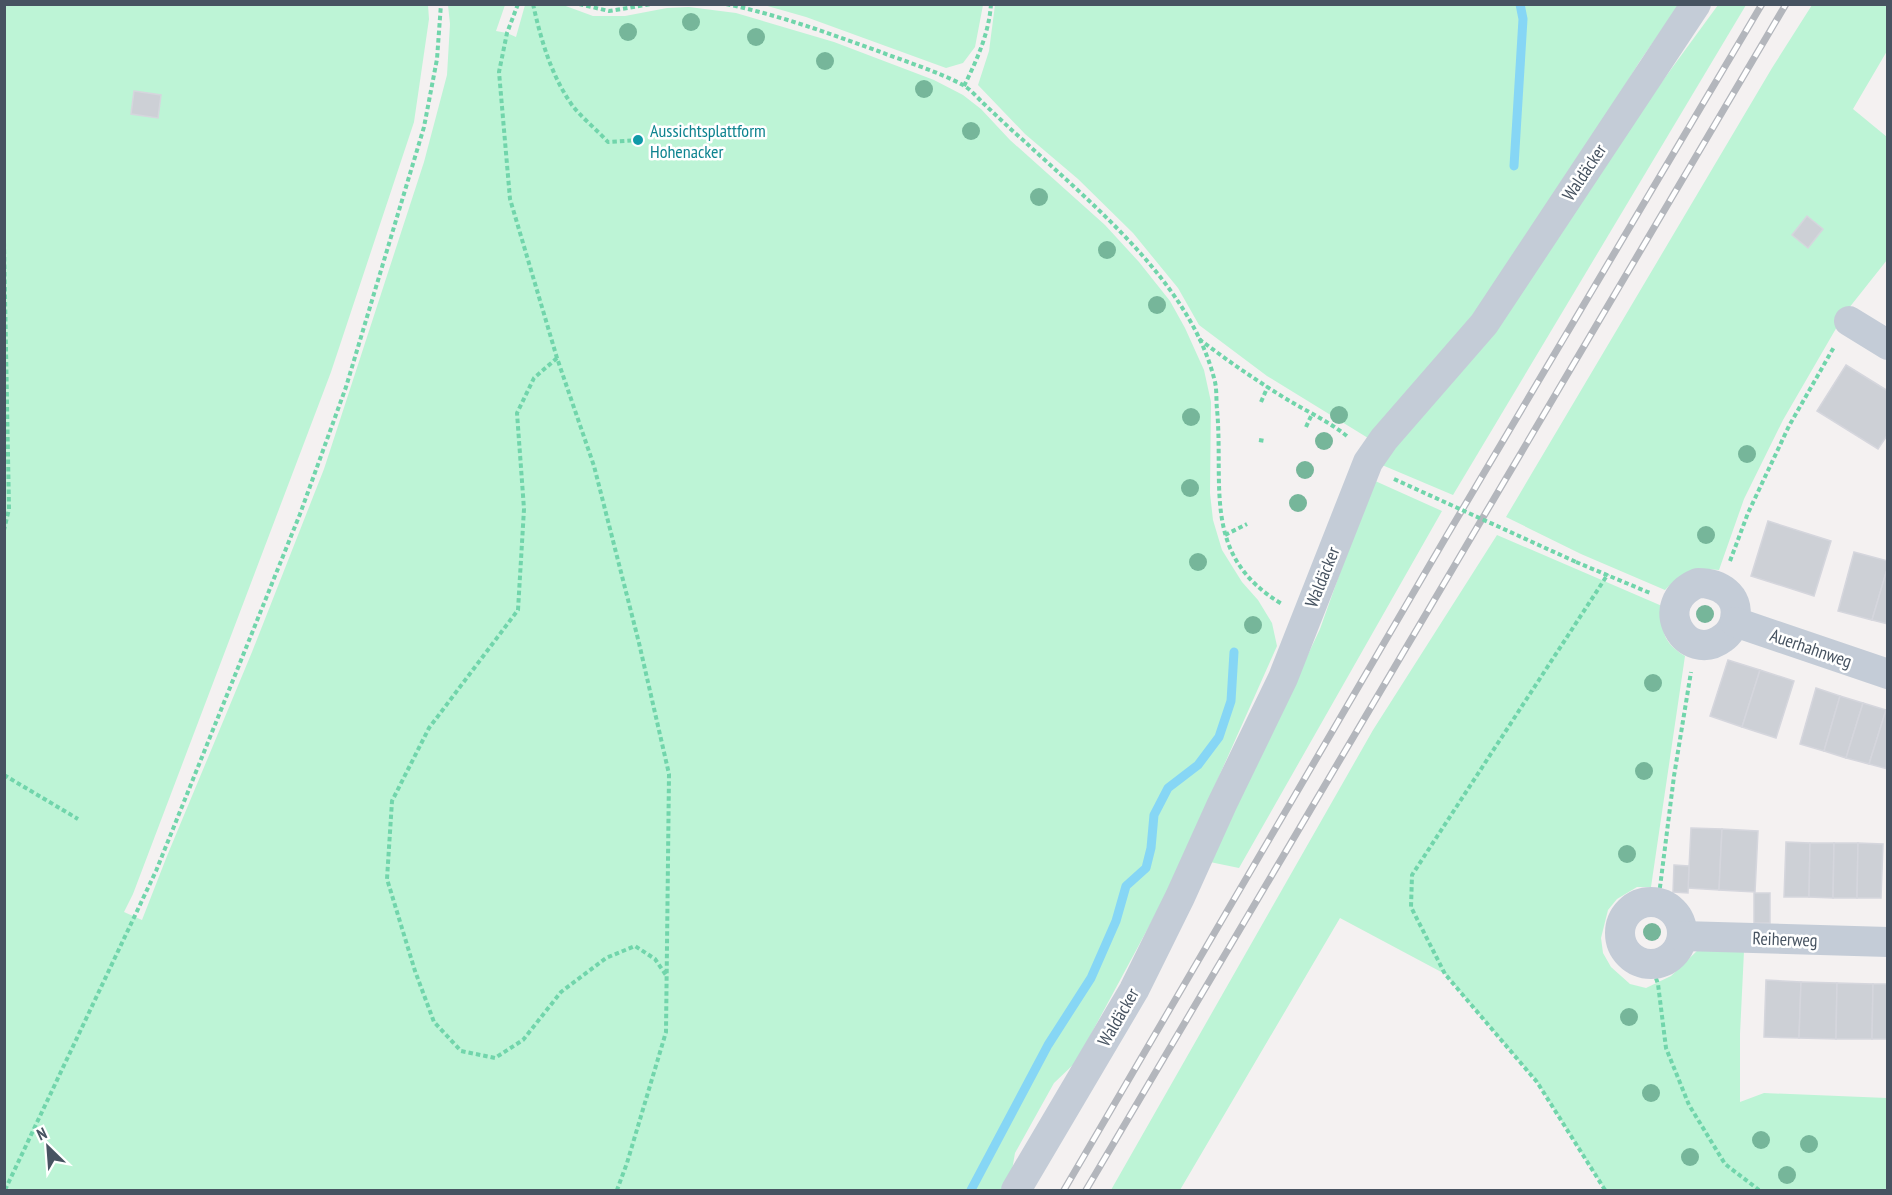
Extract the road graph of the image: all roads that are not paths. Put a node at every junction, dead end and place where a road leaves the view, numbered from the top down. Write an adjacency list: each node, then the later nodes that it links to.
1 (1696, 4): 8 (street, Waldäcker)
2 (1849, 321): 3 (street)
3 (1887, 345)
4 (1735, 622): 4 (street); 5 (street, Auerhahnweg)
5 (1887, 674)
6 (1682, 936): 6 (street); 7 (street, Reiherweg)
7 (1887, 942)
8 (1016, 1191)

